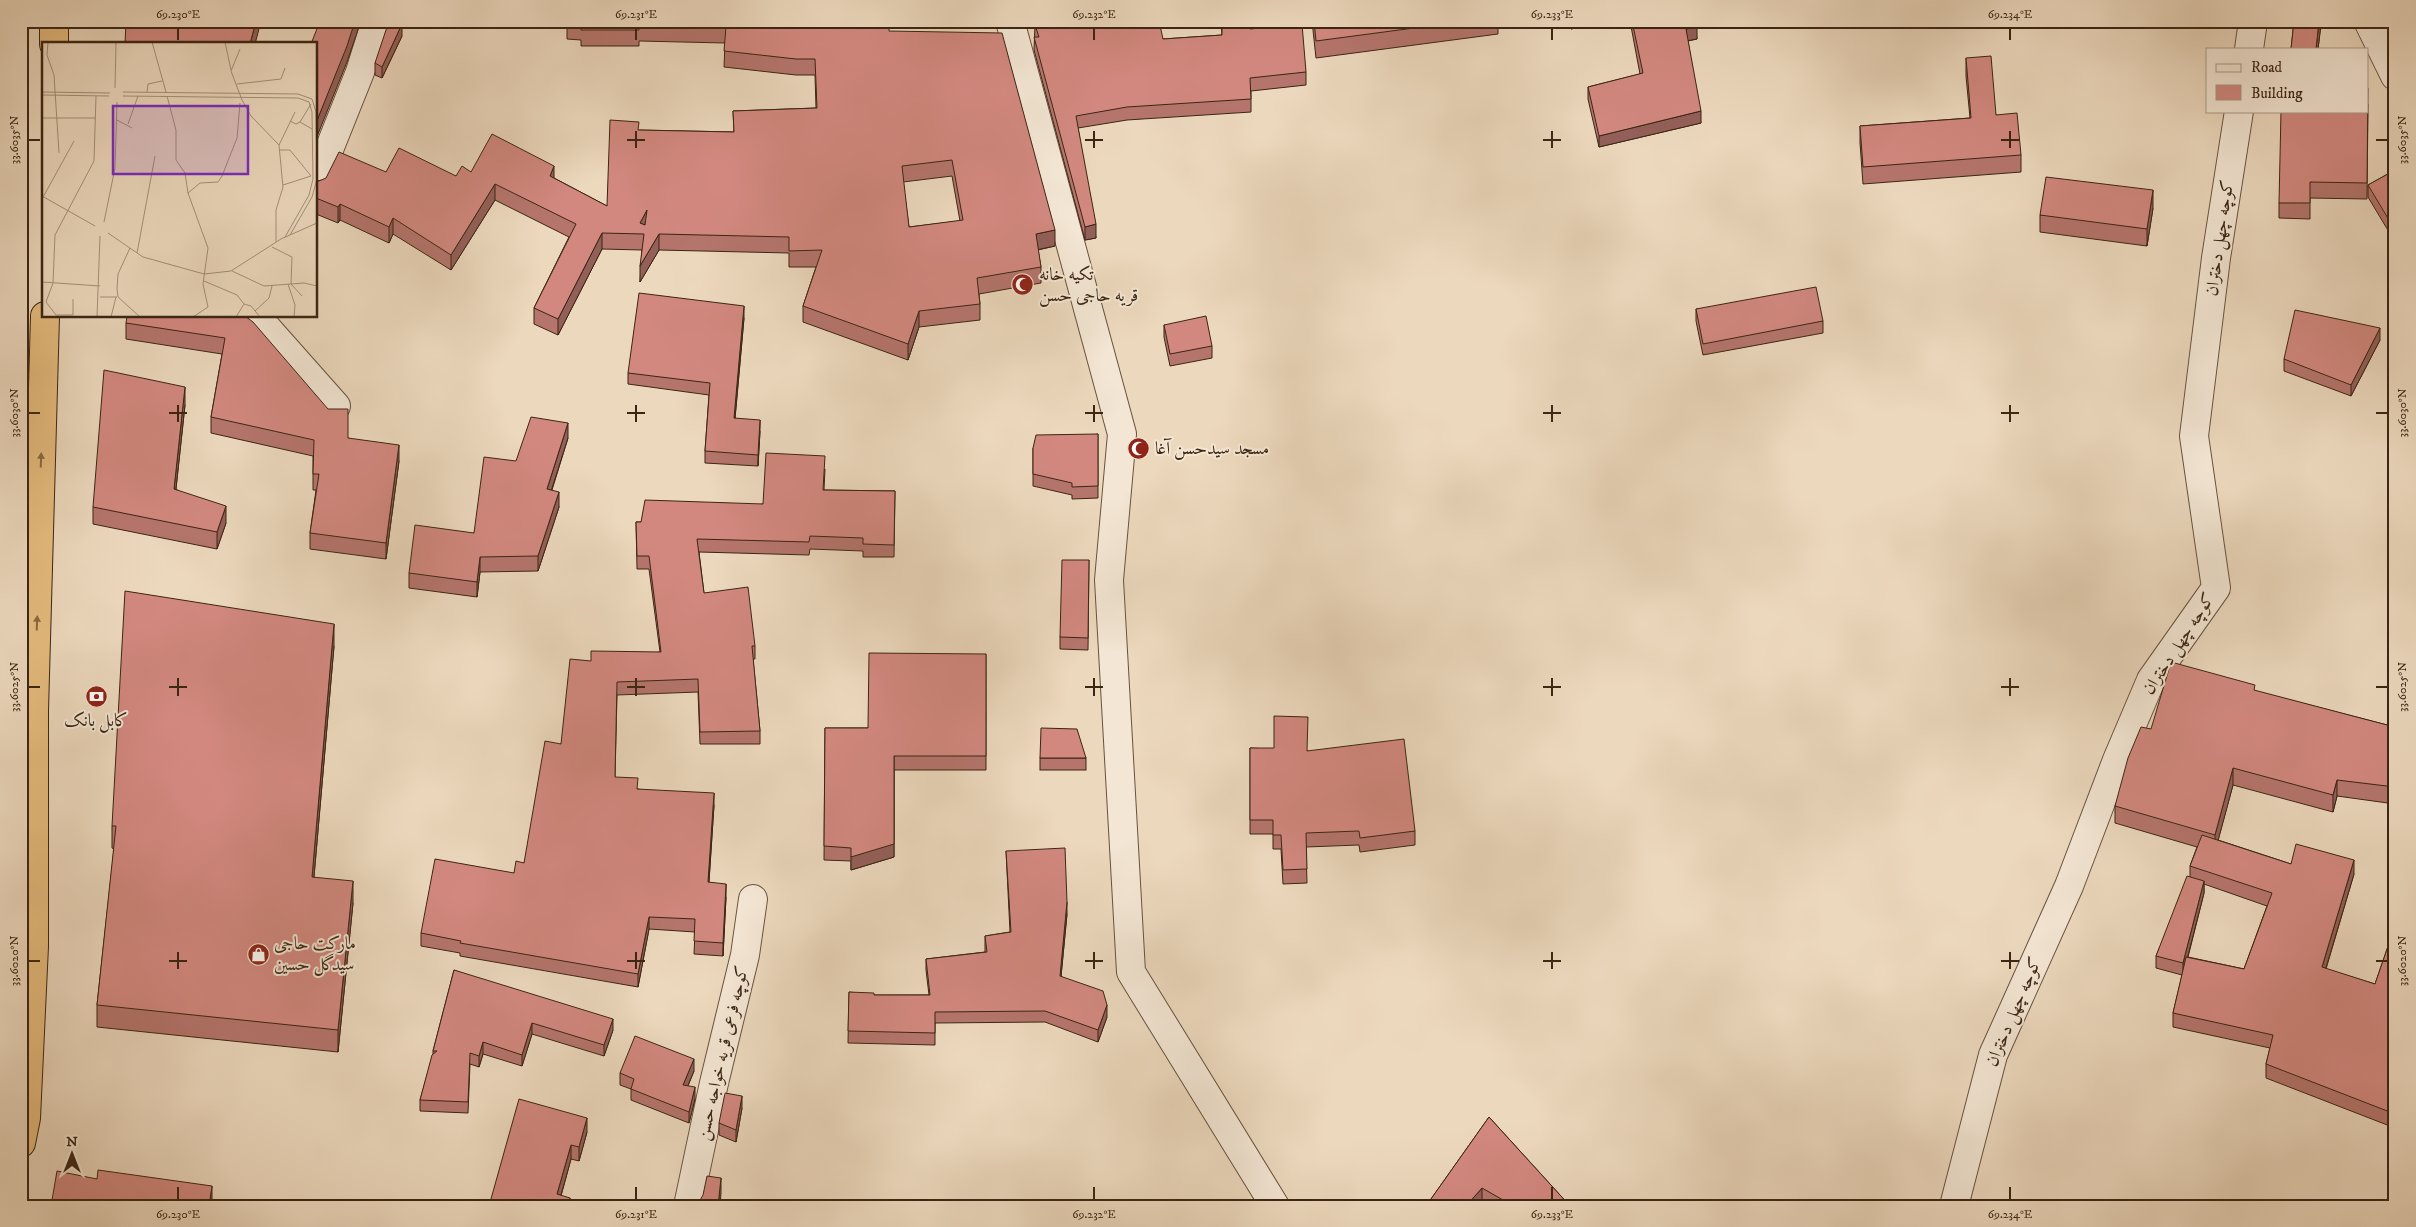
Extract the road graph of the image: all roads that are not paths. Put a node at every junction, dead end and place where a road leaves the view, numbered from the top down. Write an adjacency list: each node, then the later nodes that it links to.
1 (54, 21): 6 (highway)
2 (376, 21): 10 (street)
3 (1010, 21): 17 (street)
4 (2253, 21): 7 (street)
5 (2368, 21): 8 (street)
6 (54, 42)
7 (2249, 48)
8 (2395, 76)
9 (2239, 112): 18 (street, کوچه چهل دختران)
10 (318, 177)
11 (45, 318): 15 (highway, one-way to 11)
12 (260, 320): 13 (street)
13 (336, 406)
14 (753, 899): 16 (street, کوچه فرعی قریه خواجه حسن)
15 (21, 1143)
16 (688, 1206)
17 (1275, 1206)
18 (1954, 1206)

